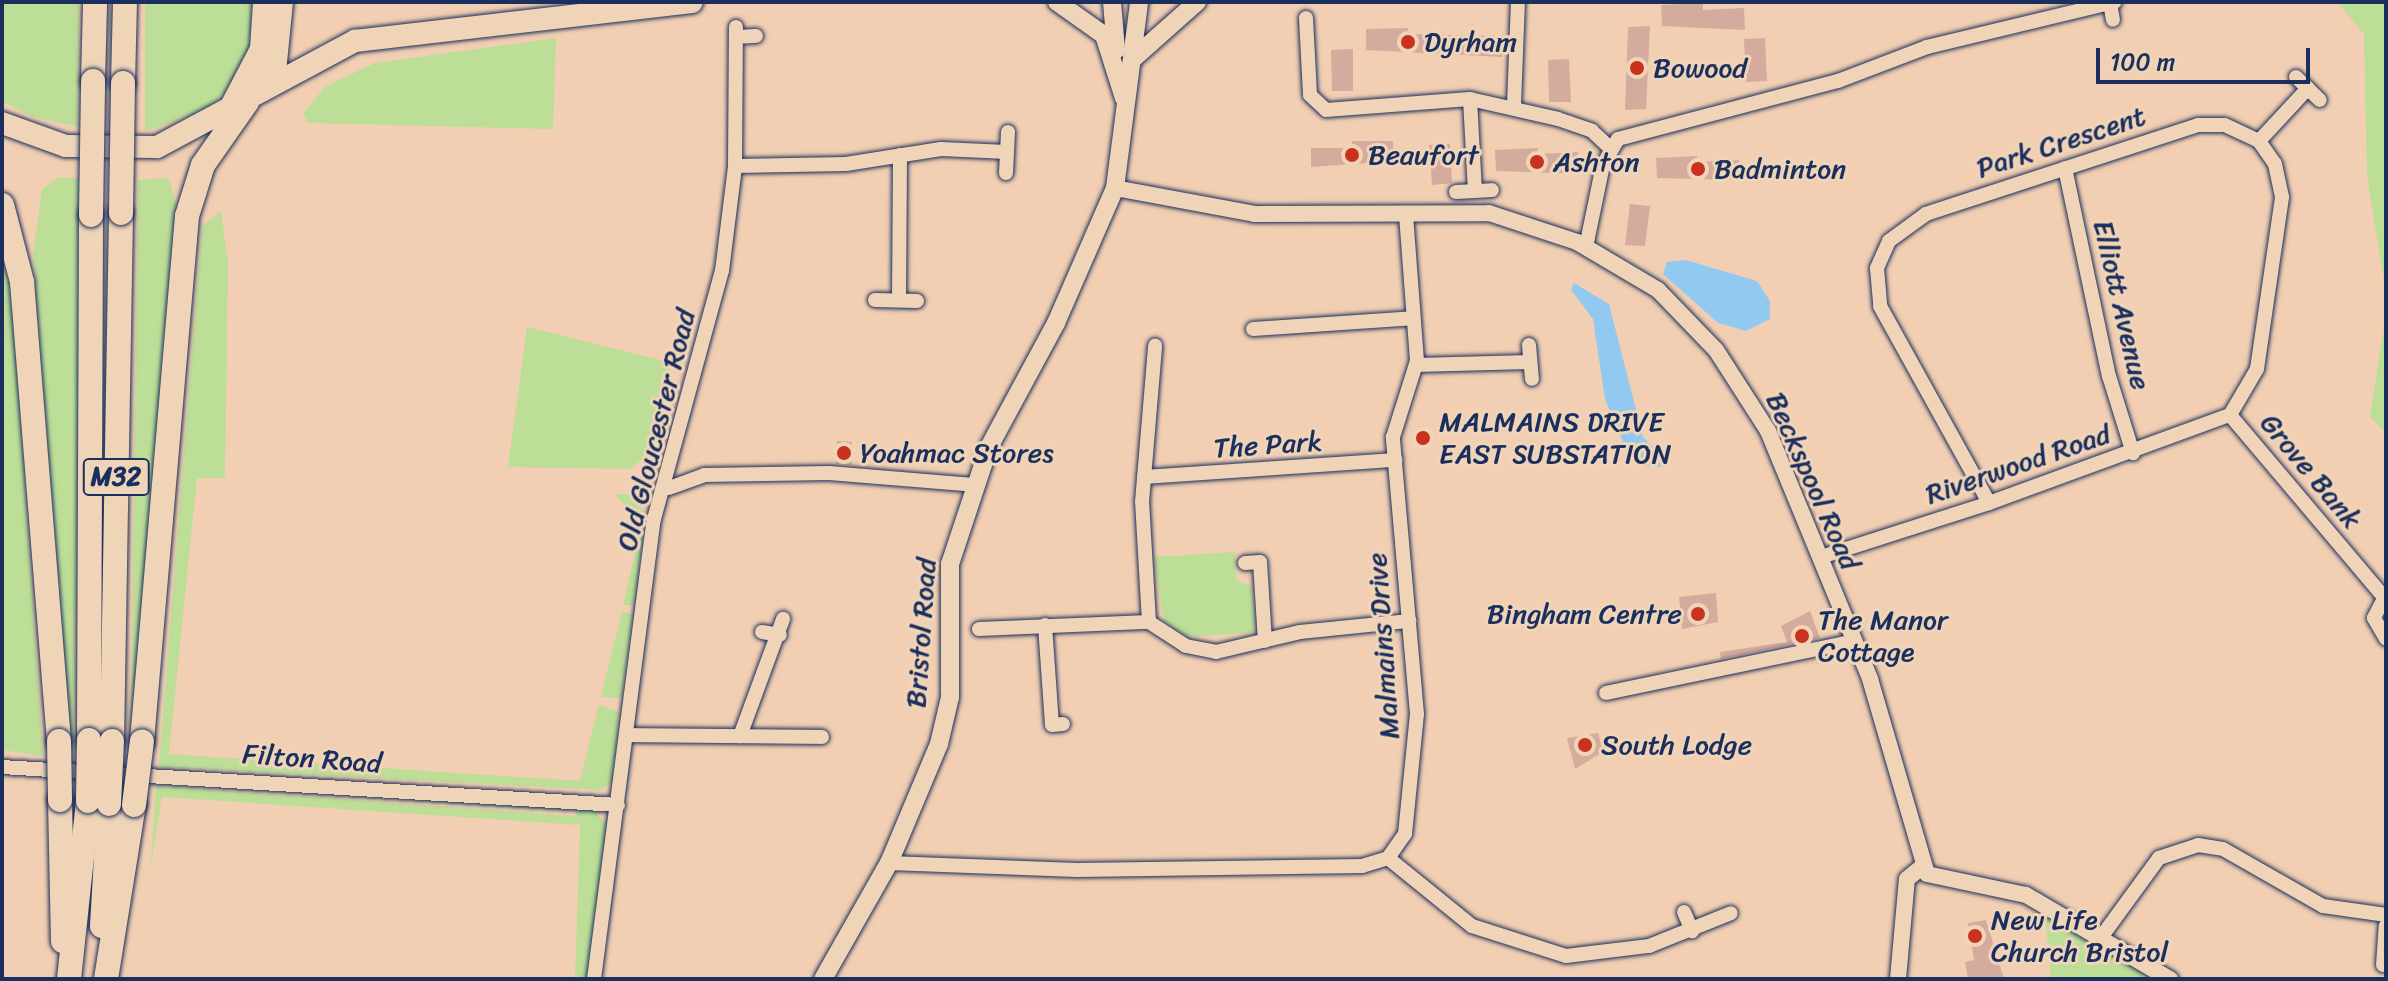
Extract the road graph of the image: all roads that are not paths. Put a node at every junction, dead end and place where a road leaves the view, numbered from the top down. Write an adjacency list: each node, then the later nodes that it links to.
1 (95, 2): 73 (highway, M32, bridge)
2 (125, 2): 73 (highway, M32, bridge)
3 (264, 2): 21 (highway)
4 (282, 2): 21 (highway)
5 (692, 2): 21 (highway)
6 (1057, 2): 15 (main road)
7 (1112, 2): 15 (main road)
8 (1139, 2): 15 (main road, Bristol Road)
9 (1197, 2): 15 (main road)
10 (1518, 2): 20 (street)
11 (2112, 2): 13 (street); 25 (street)
12 (1306, 18): 18 (street)
13 (2113, 20)
14 (756, 36): 28 (street, Old Gloucester Road)
15 (1126, 59): 31 (main road, Bristol Road)
16 (2296, 77): 17 (street)
17 (2308, 88): 19 (street); 24 (street)
18 (1470, 99): 20 (street); 33 (street)
19 (2320, 100)
20 (1514, 105): 25 (street)
21 (241, 106): 22 (highway); 89 (highway, M32, bridge)
22 (2, 123)
23 (1008, 132): 26 (street)
24 (2259, 141): 29 (street, Park Crescent); 48 (street)
25 (1610, 148): 37 (street)
26 (1007, 152): 27 (street); 30 (street)
27 (900, 155): 28 (street); 39 (street)
28 (735, 166): 53 (street, Old Gloucester Road)
29 (2065, 168): 49 (street, Elliott Avenue); 54 (street, Park Crescent)
30 (1006, 173)
31 (1115, 188): 36 (street, Beckspool Road); 52 (main road, Bristol Road)
32 (1492, 190): 33 (street)
33 (1475, 191): 34 (street)
34 (1456, 192)
35 (2, 205): 87 (highway, M32, bridge)
36 (1406, 216): 37 (street, Beckspool Road); 41 (street, Malmains Drive)
37 (1586, 247): 55 (street, Beckspool Road)
38 (875, 300): 39 (street)
39 (899, 300): 40 (street)
40 (917, 301)
41 (1413, 318): 42 (street); 46 (street, Malmains Drive)
42 (1253, 329)
43 (1529, 345): 45 (street)
44 (1155, 346): 51 (street)
45 (1530, 362): 46 (street); 47 (street)
46 (1416, 365): 50 (street, Malmains Drive)
47 (1532, 379)
48 (2230, 415): 49 (street, Riverwood Road); 57 (street, Grove Bank)
49 (2133, 453): 54 (street, Riverwood Road)
50 (1395, 460): 51 (street, The Park); 59 (street, Malmains Drive)
51 (1144, 477): 60 (street)
52 (974, 485): 53 (street); 78 (main road, Bristol Road)
53 (669, 488): 70 (street, Old Gloucester Road)
54 (1989, 503): 55 (street, Riverwood Road)
55 (1821, 557): 67 (street, Beckspool Road)
56 (1245, 563): 66 (street)
57 (2385, 596): 65 (street, Grove Bank)
58 (783, 619): 64 (street)
59 (1409, 621): 66 (street); 77 (street, Malmains Drive)
60 (1149, 622): 61 (street); 66 (street)
61 (1045, 625): 62 (street); 69 (street)
62 (979, 629)
63 (762, 632): 64 (street)
64 (780, 635): 71 (street)
65 (2386, 639)
66 (1265, 641)
67 (1854, 641): 68 (street); 79 (street, Beckspool Road)
68 (1606, 693)
69 (1063, 724)
70 (627, 735): 71 (street); 76 (street, Old Gloucester Road)
71 (740, 736): 72 (street)
72 (822, 737)
73 (100, 740): 75 (highway, M32, bridge)
74 (2, 767): 76 (street, Filton Road)
75 (98, 803): 87 (highway, M32); 88 (highway, M32)
76 (618, 805): 90 (street, Old Gloucester Road)
77 (1388, 858): 78 (street); 84 (street)
78 (889, 863): 91 (main road, Bristol Road)
79 (1922, 867): 85 (street); 92 (street)
80 (1684, 912): 84 (street)
81 (1731, 913): 84 (street)
82 (2386, 915): 85 (street)
83 (2386, 926): 86 (street)
84 (1692, 931)
85 (2102, 936): 93 (street)
86 (2379, 965)
87 (67, 979)
88 (98, 979)
89 (106, 979)
90 (594, 979)
91 (823, 979)
92 (1898, 979)
93 (2170, 979)

